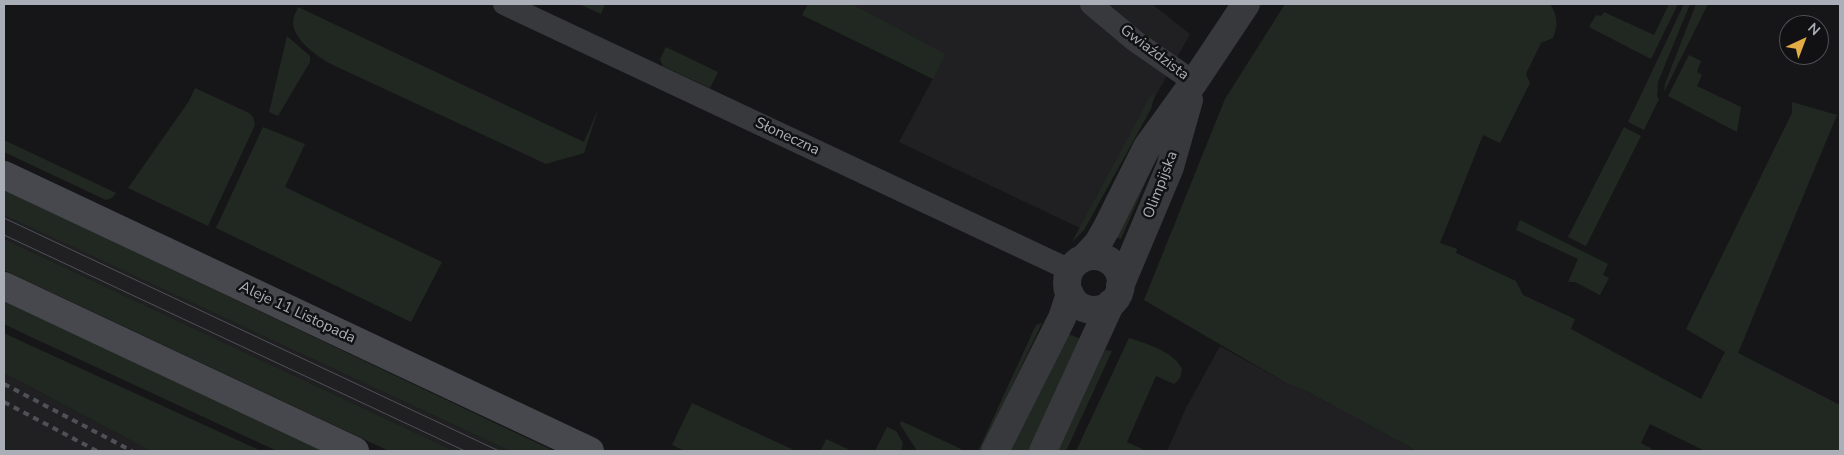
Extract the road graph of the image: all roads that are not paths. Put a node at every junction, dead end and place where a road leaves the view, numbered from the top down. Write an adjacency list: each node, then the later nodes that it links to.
1 (504, 4): 6 (street, Słoneczna)
2 (1092, 4): 4 (street, Gwiaździsta)
3 (1246, 4): 4 (street, Olimpijska)
4 (1194, 82): 6 (street, Olimpijska); 8 (street, Olimpijska)
5 (4, 174): 10 (main road, Aleje 11 Listopada)
6 (1075, 274): 8 (street); 8 (street); 11 (street, Olimpijska)
7 (4, 286): 9 (main road)
8 (1116, 294): 12 (street, Olimpijska)
9 (355, 451)
10 (590, 451)
11 (994, 451)
12 (1043, 451)

